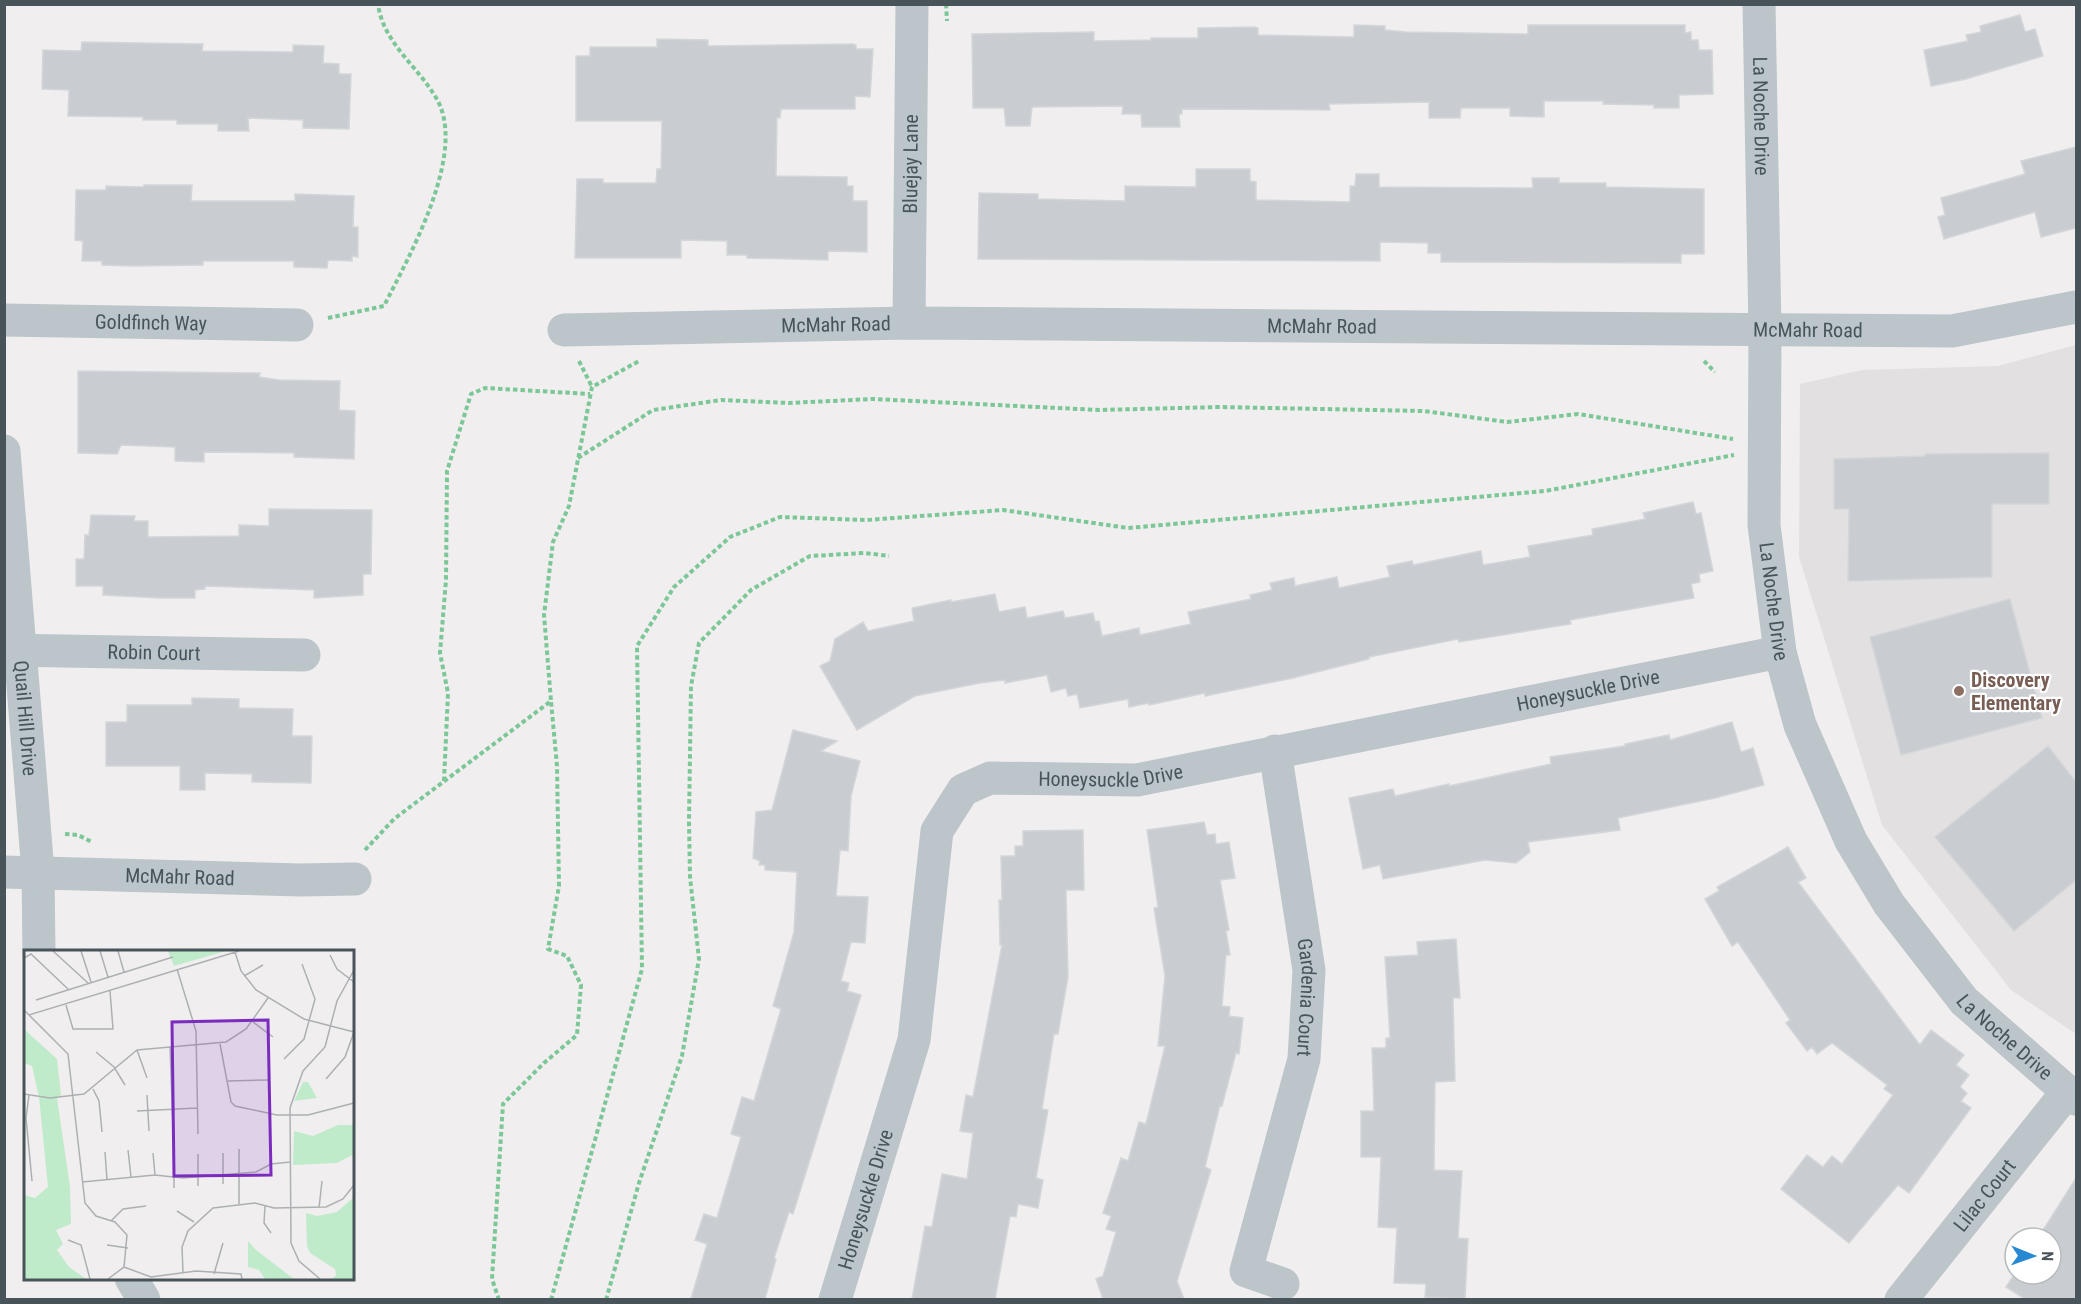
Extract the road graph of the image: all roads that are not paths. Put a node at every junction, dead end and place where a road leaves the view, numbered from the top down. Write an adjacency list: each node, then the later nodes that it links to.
1 (912, 4): 5 (street, Bluejay Lane)
2 (1759, 4): 8 (street, La Noche Drive)
3 (2076, 307): 8 (street, McMahr Road)
4 (4, 320): 6 (street, Goldfinch Way)
5 (909, 323): 7 (street, McMahr Road); 8 (street, McMahr Road)
6 (297, 325)
7 (564, 330)
8 (1765, 332): 11 (street, La Noche Drive)
9 (4, 451): 10 (street, Quail Hill Drive)
10 (13, 650): 12 (street, Robin Court); 16 (street, Quail Hill Drive)
11 (1780, 652): 13 (street, Honeysuckle Drive); 18 (street, La Noche Drive)
12 (304, 655)
13 (1275, 751): 20 (street, Gardenia Court); 22 (street, Honeysuckle Drive)
14 (359, 865): 16 (street, McMahr Road)
15 (4, 872): 16 (street, McMahr Road)
16 (38, 872): 17 (street, Quail Hill Drive)
17 (39, 950)
18 (2072, 1095): 23 (street, Lilac Court)
19 (132, 1280): 21 (street)
20 (1283, 1284)
21 (144, 1299)
22 (835, 1299)
23 (1901, 1299)

